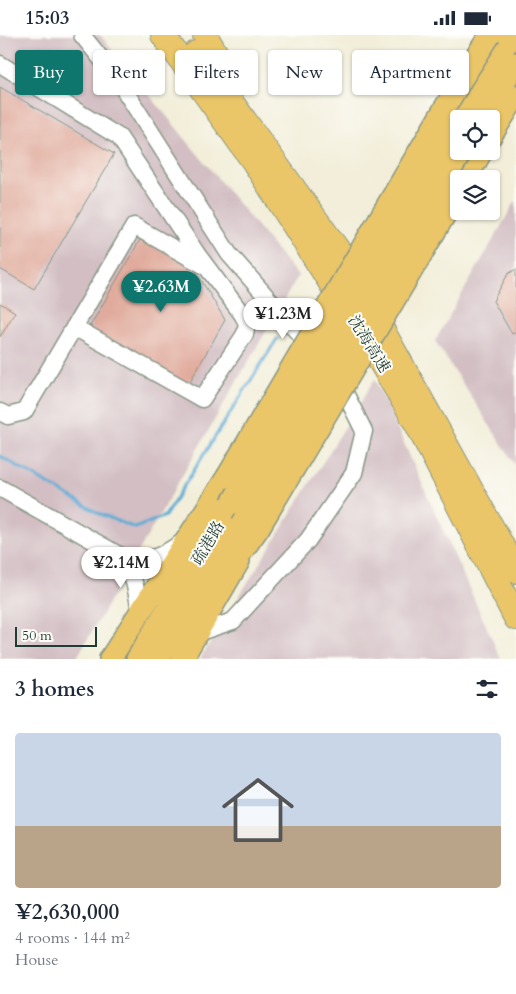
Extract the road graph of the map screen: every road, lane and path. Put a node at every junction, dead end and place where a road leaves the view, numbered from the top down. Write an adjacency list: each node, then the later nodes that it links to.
1 (82, 35): 28 (street)
2 (164, 35): 27 (highway, 沈海高速)
3 (183, 35): 15 (highway, 沈海高速)
4 (205, 35): 15 (highway)
5 (490, 35): 20 (main road, bridge)
6 (512, 35): 10 (main road, 疏港路)
7 (516, 63): 11 (main road)
8 (0, 64): 17 (street)
9 (516, 96): 12 (main road)
10 (465, 110)
11 (487, 110)
12 (500, 122)
13 (450, 134): 31 (main road, 疏港路, bridge)
14 (457, 160): 22 (main road, bridge)
15 (274, 161): 25 (highway, 沈海高速)
16 (450, 205): 22 (main road, bridge)
17 (207, 267): 18 (street); 18 (street)
18 (74, 327): 19 (street)
19 (0, 412)
20 (227, 477): 23 (main road); 30 (main road)
21 (0, 488): 24 (street)
22 (250, 526): 28 (main road); 32 (main road, 疏港路); 33 (main road)
23 (187, 539): 24 (street); 26 (main road)
24 (124, 558): 26 (street)
25 (516, 571)
26 (140, 613): 29 (main road)
27 (516, 618)
28 (197, 633): 34 (main road)
29 (110, 659)
30 (124, 659)
31 (137, 659)
32 (158, 659)
33 (170, 659)
34 (182, 659)

